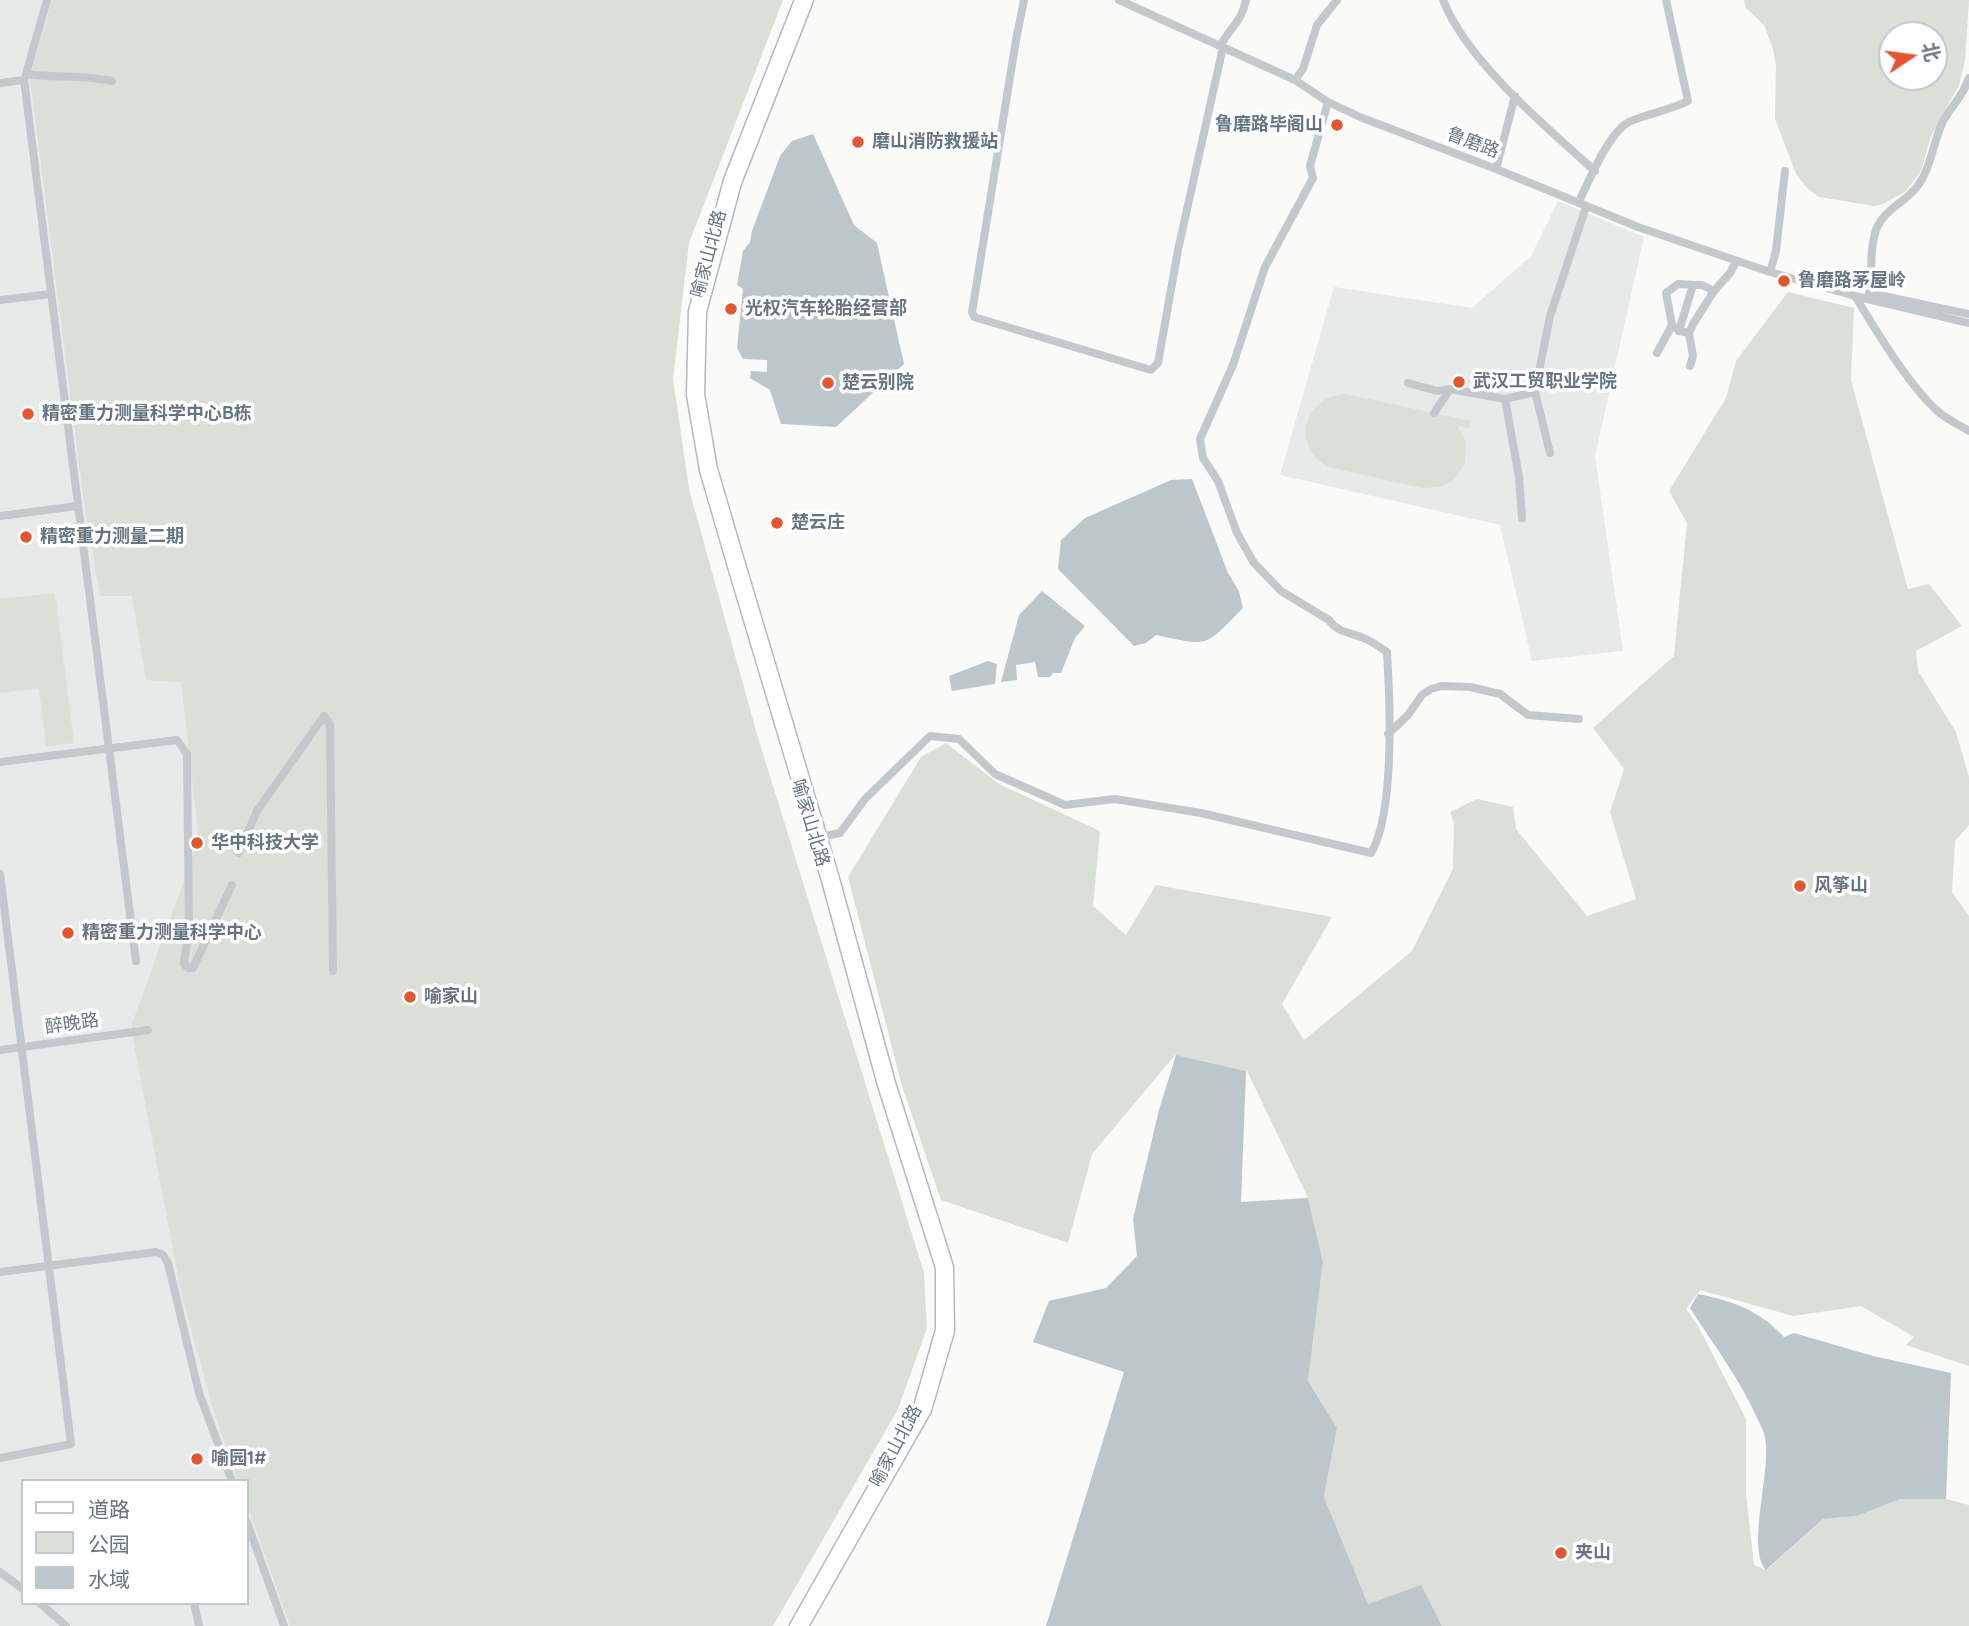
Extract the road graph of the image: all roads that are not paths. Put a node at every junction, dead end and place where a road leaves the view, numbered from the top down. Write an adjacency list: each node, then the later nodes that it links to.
1 (47, 0): 11 (street)
2 (800, 0): 74 (main road, 喻家山北路)
3 (808, 0): 51 (main road, 喻家山北路)
4 (1024, 0): 10 (street)
5 (1119, 0): 10 (street, 鲁磨路)
6 (1246, 0): 10 (street)
7 (1338, 0): 13 (street)
8 (1443, 0): 16 (street)
9 (1666, 0): 19 (street)
10 (1221, 47): 13 (street, 鲁磨路)
11 (25, 77): 14 (street); 15 (street); 27 (street)
12 (1969, 78): 29 (street)
13 (1295, 80): 17 (street, 鲁磨路)
14 (111, 81)
15 (0, 83)
16 (1515, 96): 18 (street); 19 (street)
17 (1328, 102): 18 (street, 鲁磨路); 48 (street)
18 (1496, 169): 21 (street, 鲁磨路)
19 (1595, 171): 21 (street)
20 (1785, 171): 23 (street)
21 (1582, 205): 22 (street, 鲁磨路); 39 (street)
22 (1736, 262): 23 (street, 鲁磨路); 26 (street)
23 (1770, 272): 25 (street, 鲁磨路)
24 (1693, 285): 26 (street); 33 (street); 33 (street)
25 (1827, 288): 28 (street, 鲁磨路); 29 (street, 鲁磨路)
26 (1714, 290): 34 (street)
27 (51, 294): 30 (street); 44 (street)
28 (1855, 296): 29 (street, 鲁磨路); 42 (street)
29 (1872, 297): 31 (street, 鲁磨路); 32 (street, 鲁磨路)
30 (0, 300)
31 (1969, 314)
32 (1969, 323)
33 (1676, 328): 34 (street); 35 (street)
34 (1689, 333): 36 (street)
35 (1657, 353)
36 (1690, 366)
37 (1408, 383): 38 (street)
38 (1450, 388): 40 (street); 41 (street)
39 (1535, 393): 40 (street); 43 (street)
40 (1505, 399): 46 (street)
41 (1434, 413)
42 (1969, 431)
43 (1550, 453)
44 (77, 506): 45 (street); 49 (street)
45 (0, 516)
46 (1522, 518)
47 (1579, 719): 48 (street)
48 (1388, 734): 51 (street)
49 (108, 748): 50 (street); 54 (street); 55 (street)
50 (0, 762)
51 (821, 837): 75 (main road, 喻家山北路)
52 (239, 853): 56 (street)
53 (0, 874): 58 (street)
54 (232, 885)
55 (136, 961)
56 (333, 971)
57 (148, 1030): 58 (street, 醉晚路)
58 (22, 1047): 59 (street, 醉晚路); 60 (street)
59 (0, 1050)
60 (49, 1266): 61 (street); 62 (street); 63 (street)
61 (0, 1272)
62 (0, 1458)
63 (231, 1479)
64 (248, 1525): 73 (street)
65 (0, 1572): 66 (street)
66 (21, 1588)
67 (43, 1605): 69 (street)
68 (194, 1605): 72 (street)
69 (54, 1614): 70 (street); 71 (street)
70 (55, 1626)
71 (66, 1626)
72 (199, 1626)
73 (284, 1626)
74 (795, 1626)
75 (803, 1626)

